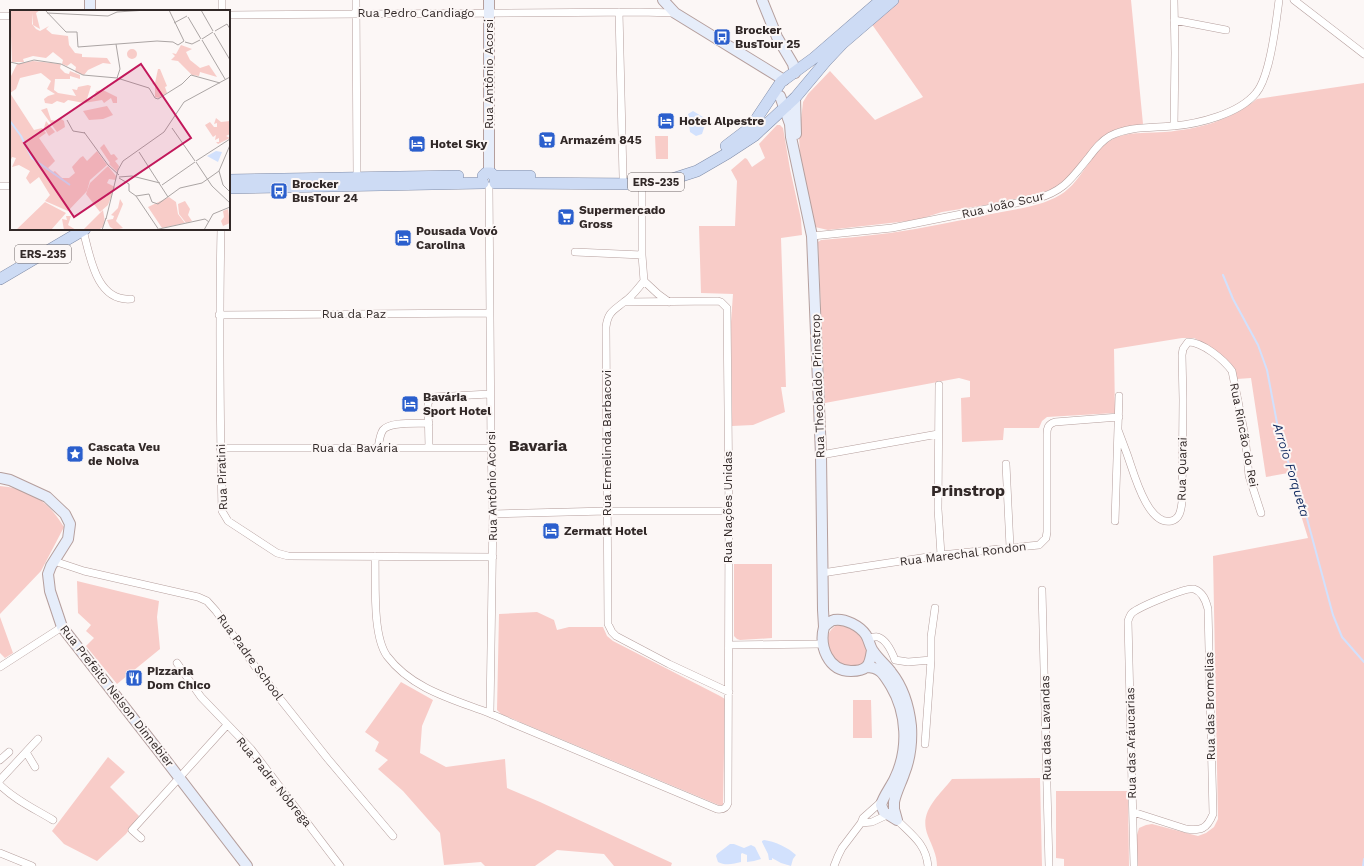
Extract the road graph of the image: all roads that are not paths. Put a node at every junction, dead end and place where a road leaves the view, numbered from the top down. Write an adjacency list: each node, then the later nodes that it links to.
1 (356, 0): 11 (street)
2 (489, 0): 12 (street, Rua Antônio Acorsi)
3 (663, 0): 13 (street)
4 (762, 0): 18 (street)
5 (881, 0): 18 (main road, ERS-235)
6 (893, 0): 20 (main road, ERS-235)
7 (1174, 0): 15 (street)
8 (1279, 0): 22 (street, Rua João Scur)
9 (1294, 0): 17 (street)
10 (619, 12): 12 (street, Rua Pedro Candiago); 13 (street, Rua Pedro Candiago); 25 (street)
11 (356, 13): 12 (street, Rua Pedro Candiago); 14 (street, Rua Pedro Candiago); 24 (street)
12 (489, 13): 26 (street, Rua Antônio Acorsi)
13 (675, 13): 19 (street)
14 (230, 15)
15 (1174, 20): 16 (street); 22 (street)
16 (1226, 30)
17 (1364, 54)
18 (795, 73): 19 (main road, ERS-235); 20 (main road)
19 (781, 85): 20 (main road); 20 (main road); 21 (street, Rua Theobaldo Prinstrop); 25 (main road, ERS-235)
20 (796, 94): 21 (main road, ERS-235); 23 (street, Rua Theobaldo Prinstrop)
21 (784, 108): 23 (street, Rua Theobaldo Prinstrop); 28 (main road, ERS-235)
22 (1174, 126): 33 (street, Rua João Scur)
23 (796, 164): 33 (street, Rua Theobaldo Prinstrop)
24 (357, 178): 26 (main road, ERS-235); 27 (main road, ERS-235)
25 (623, 178): 26 (main road, ERS-235)
26 (489, 179): 28 (main road, ERS-235); 29 (main road, ERS-235); 42 (street, Rua Antônio Acorsi)
27 (230, 180)
28 (642, 184): 35 (street)
29 (230, 188)
30 (68, 230): 36 (main road, ERS-235)
31 (84, 230): 37 (main road, ERS-235); 39 (street)
32 (221, 230): 43 (street, Rua Piratini)
33 (812, 236): 56 (street, Rua Theobaldo Prinstrop)
34 (575, 252): 35 (street)
35 (642, 255): 38 (street)
36 (0, 271)
37 (0, 279)
38 (644, 281): 40 (street, Rua Ermelinda Barbacovi); 41 (street)
39 (130, 299)
40 (624, 302): 41 (street, Rua Nações Unidas); 59 (street, Rua Ermelinda Barbacovi)
41 (669, 302): 60 (street, Rua Nações Unidas)
42 (489, 313): 43 (street, Rua da Paz); 46 (street, Rua Antônio Acorsi)
43 (220, 315): 52 (street, Rua Piratini)
44 (1183, 349): 50 (street, Rua Quarai); 61 (street, Rua Rincão do Rei)
45 (939, 385): 51 (street)
46 (490, 394): 49 (street); 55 (street, Rua Antônio Acorsi)
47 (1120, 396): 48 (street)
48 (1119, 417): 50 (street); 64 (street, Rua Marechal Rondon)
49 (429, 423): 53 (street); 54 (street)
50 (1118, 430): 63 (street)
51 (938, 434): 56 (street); 65 (street)
52 (220, 448): 53 (street, Rua da Bavária); 66 (street, Rua Piratini)
53 (378, 448): 54 (street, Rua da Bavária)
54 (430, 448): 55 (street, Rua da Bavária)
55 (491, 448): 62 (street, Rua Antônio Acorsi)
56 (821, 454): 69 (street, Rua Theobaldo Prinstrop)
57 (1006, 464): 64 (street)
58 (0, 478): 68 (street, Rua Prefeito Nelson Dinnebier)
59 (607, 511): 60 (street); 62 (street); 85 (street, Rua Ermelinda Barbacovi)
60 (729, 511): 79 (street, Rua Nações Unidas)
61 (1261, 513)
62 (493, 514): 67 (street, Rua Antônio Acorsi)
63 (1115, 521)
64 (1010, 547): 65 (street, Rua Marechal Rondon)
65 (941, 555): 69 (street, Rua Marechal Rondon)
66 (375, 556): 67 (street, Rua Piratini); 86 (street)
67 (493, 557): 86 (street, Rua Antônio Acorsi)
68 (54, 561): 75 (street, Rua Prefeito Nelson Dinnebier); 103 (street, Rua Padre School)
69 (822, 573): 72 (street, Rua Theobaldo Prinstrop)
70 (1042, 590): 111 (street, Rua das Lavandas)
71 (935, 608): 81 (street)
72 (823, 610): 73 (street); 76 (street, Rua Theobaldo Prinstrop)
73 (833, 620): 76 (street); 77 (street)
74 (1128, 621): 98 (street, Rua das Aráucarias); 98 (street, Rua das Bromelias)
75 (62, 627): 83 (street); 94 (street, Rua Prefeito Nelson Dinnebier)
76 (824, 627): 78 (street, Rua Theobaldo Prinstrop)
77 (868, 638): 80 (street); 81 (street)
78 (822, 644): 79 (street); 84 (street)
79 (729, 645): 85 (street, Rua Nações Unidas)
80 (872, 650): 84 (street); 101 (street)
81 (931, 660): 89 (street)
82 (177, 663): 87 (street, Rua Padre Nóbrega)
83 (0, 667)
84 (866, 667): 97 (street)
85 (729, 692): 86 (street, Rua Nações Unidas)
86 (490, 713)
87 (227, 725): 94 (street); 108 (street, Rua Padre Nóbrega)
88 (38, 739): 91 (street)
89 (925, 744)
90 (9, 752): 92 (street)
91 (26, 752): 93 (street); 95 (street)
92 (0, 760)
93 (35, 767)
94 (179, 777): 104 (street); 107 (street, Rua Prefeito Nelson Dinnebier)
95 (0, 780)
96 (0, 784): 100 (street)
97 (882, 801): 99 (street); 102 (street)
98 (1133, 812): 112 (street, Rua das Aráucarias)
99 (887, 815): 101 (street); 102 (street)
100 (53, 820)
101 (897, 820): 110 (street)
102 (861, 823): 109 (street)
103 (394, 836)
104 (141, 838)
105 (0, 853): 106 (street)
106 (32, 866)
107 (247, 866)
108 (340, 866)
109 (834, 866)
110 (928, 866)
111 (1049, 866)
112 (1134, 866)

